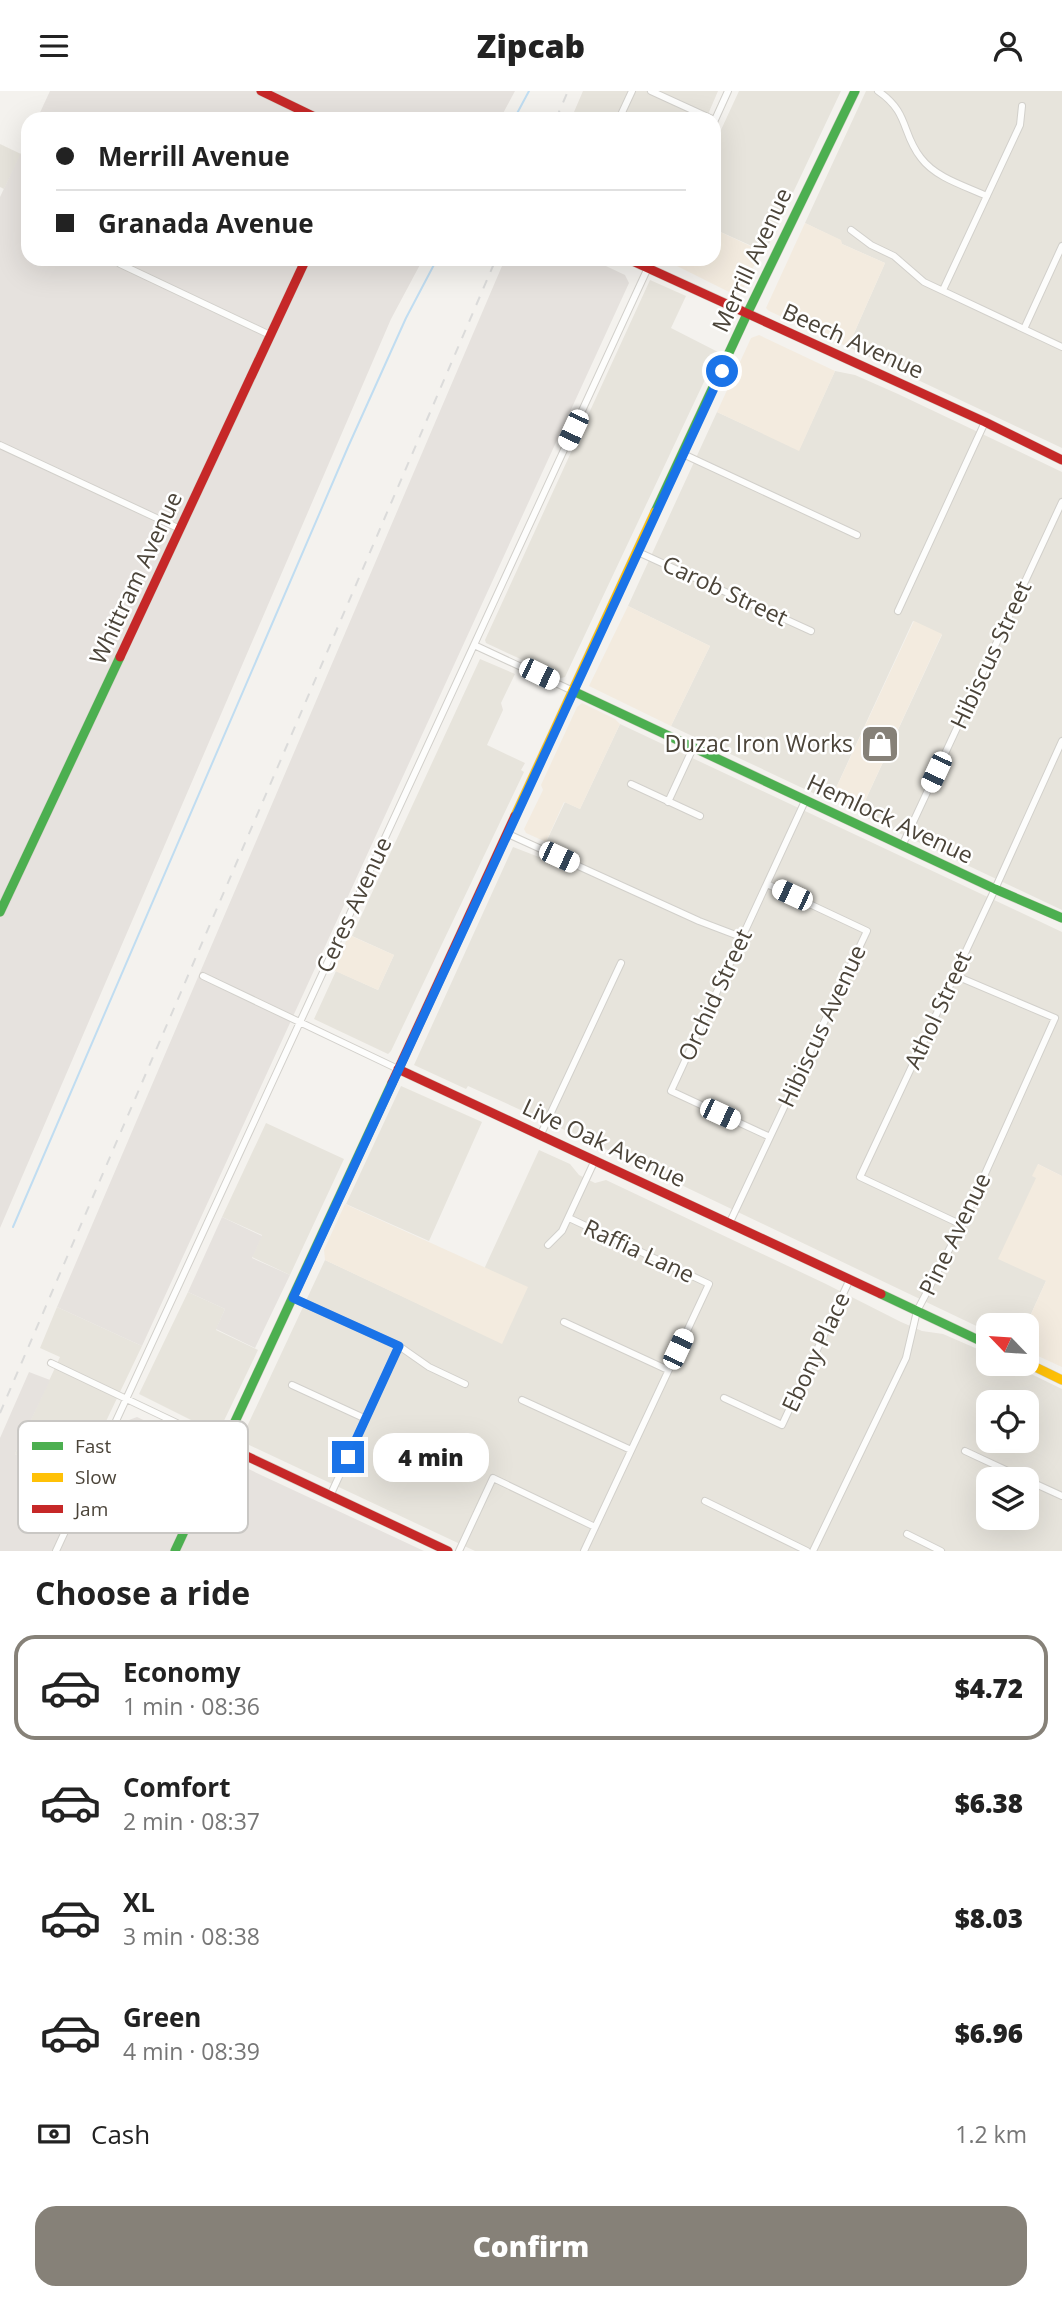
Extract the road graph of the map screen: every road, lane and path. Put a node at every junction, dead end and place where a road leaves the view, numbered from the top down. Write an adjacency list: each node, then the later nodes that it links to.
1 (261, 91): 7 (street)
2 (632, 91): 10 (street)
3 (651, 91): 11 (street)
4 (728, 91): 12 (street)
5 (855, 91): 21 (street, Merrill Avenue)
6 (878, 91): 13 (street)
7 (279, 95): 9 (street)
8 (1023, 106): 13 (street)
9 (307, 112)
10 (623, 112)
11 (697, 112)
12 (718, 112)
13 (987, 196): 20 (street)
14 (851, 230): 20 (street)
15 (1062, 246): 22 (street)
16 (124, 266): 23 (street)
17 (303, 266): 23 (street, Whittram Avenue)
18 (649, 266): 35 (street, Ceres Avenue)
19 (656, 266): 21 (street, Beech Avenue)
20 (943, 290): 22 (street)
21 (747, 314): 25 (street, Beech Avenue); 27 (street, Merrill Avenue)
22 (1024, 329): 24 (street)
23 (270, 335): 30 (street, Whittram Avenue)
24 (1062, 347)
25 (985, 422): 28 (street, Beech Avenue); 33 (street)
26 (0, 445): 30 (street)
27 (683, 454): 31 (street); 32 (street, Merrill Avenue)
28 (1062, 460)
29 (1062, 502): 44 (street, Hibiscus Street)
30 (180, 529): 47 (street, Whittram Avenue)
31 (857, 535)
32 (638, 552): 34 (street, Carob Street); 36 (street, Merrill Avenue)
33 (898, 611)
34 (811, 631)
35 (474, 645): 36 (street, Hemlock Avenue); 53 (street, Ceres Avenue)
36 (573, 691): 38 (street, Hemlock Avenue); 43 (street, Merrill Avenue)
37 (1062, 741): 46 (street, Athol Street)
38 (693, 748): 40 (street, Hemlock Avenue); 41 (street)
39 (631, 785): 41 (street)
40 (806, 801): 44 (street, Hemlock Avenue); 45 (street, Orchid Street)
41 (668, 802): 42 (street)
42 (700, 816)
43 (508, 834): 49 (street); 54 (street, Merrill Avenue)
44 (902, 846): 46 (street, Hemlock Avenue)
45 (766, 884): 49 (street, Orchid Street); 56 (street, Hibiscus Avenue)
46 (995, 889): 48 (street, Hemlock Avenue); 51 (street, Athol Street)
47 (1, 907)
48 (1062, 918)
49 (741, 937): 56 (street, Orchid Street)
50 (621, 963): 55 (street)
51 (954, 975): 60 (street, Athol Street); 60 (street, Pine Avenue)
52 (203, 976): 53 (street, Live Oak Avenue)
53 (300, 1022): 54 (street, Live Oak Avenue); 75 (street, Ceres Avenue)
54 (398, 1069): 55 (street, Live Oak Avenue); 63 (street, Merrill Avenue)
55 (541, 1134): 57 (street, Live Oak Avenue)
56 (770, 1137): 59 (street, Hibiscus Avenue)
57 (595, 1160): 58 (street); 59 (street, Live Oak Avenue)
58 (569, 1218): 61 (street); 70 (street, Raffia Lane)
59 (730, 1222): 62 (street, Live Oak Avenue)
60 (962, 1224): 64 (street, Pine Avenue)
61 (548, 1245)
62 (850, 1279): 64 (street, Live Oak Avenue); 74 (street, Ebony Place)
63 (293, 1298): 67 (street); 80 (street, Merrill Avenue)
64 (917, 1311): 66 (street, Live Oak Avenue); 99 (street, Pine Avenue)
65 (564, 1322): 70 (street)
66 (976, 1339)
67 (399, 1346): 72 (street); 77 (street)
68 (51, 1363): 75 (street)
69 (1040, 1369): 71 (street)
70 (668, 1370): 81 (street)
71 (1062, 1380)
72 (465, 1384)
73 (292, 1385): 77 (street)
74 (724, 1398)
75 (126, 1399): 78 (street, Ceres Avenue); 79 (street)
76 (522, 1400): 81 (street)
77 (366, 1419): 86 (street)
78 (116, 1421)
79 (172, 1421)
80 (234, 1421)
81 (631, 1450): 89 (street)
82 (965, 1451): 84 (street)
83 (248, 1457): 86 (street)
84 (1000, 1467)
85 (1039, 1485): 87 (street)
86 (330, 1496): 95 (street)
87 (1062, 1496)
88 (705, 1501): 98 (street)
89 (595, 1527): 96 (street); 97 (street)
90 (64, 1533): 93 (street, Ceres Avenue)
91 (183, 1533): 94 (street, Merrill Avenue)
92 (907, 1534): 100 (street)
93 (56, 1551)
94 (175, 1551)
95 (448, 1551)
96 (459, 1551)
97 (584, 1551)
98 (807, 1551)
99 (813, 1551)
100 (941, 1551)

